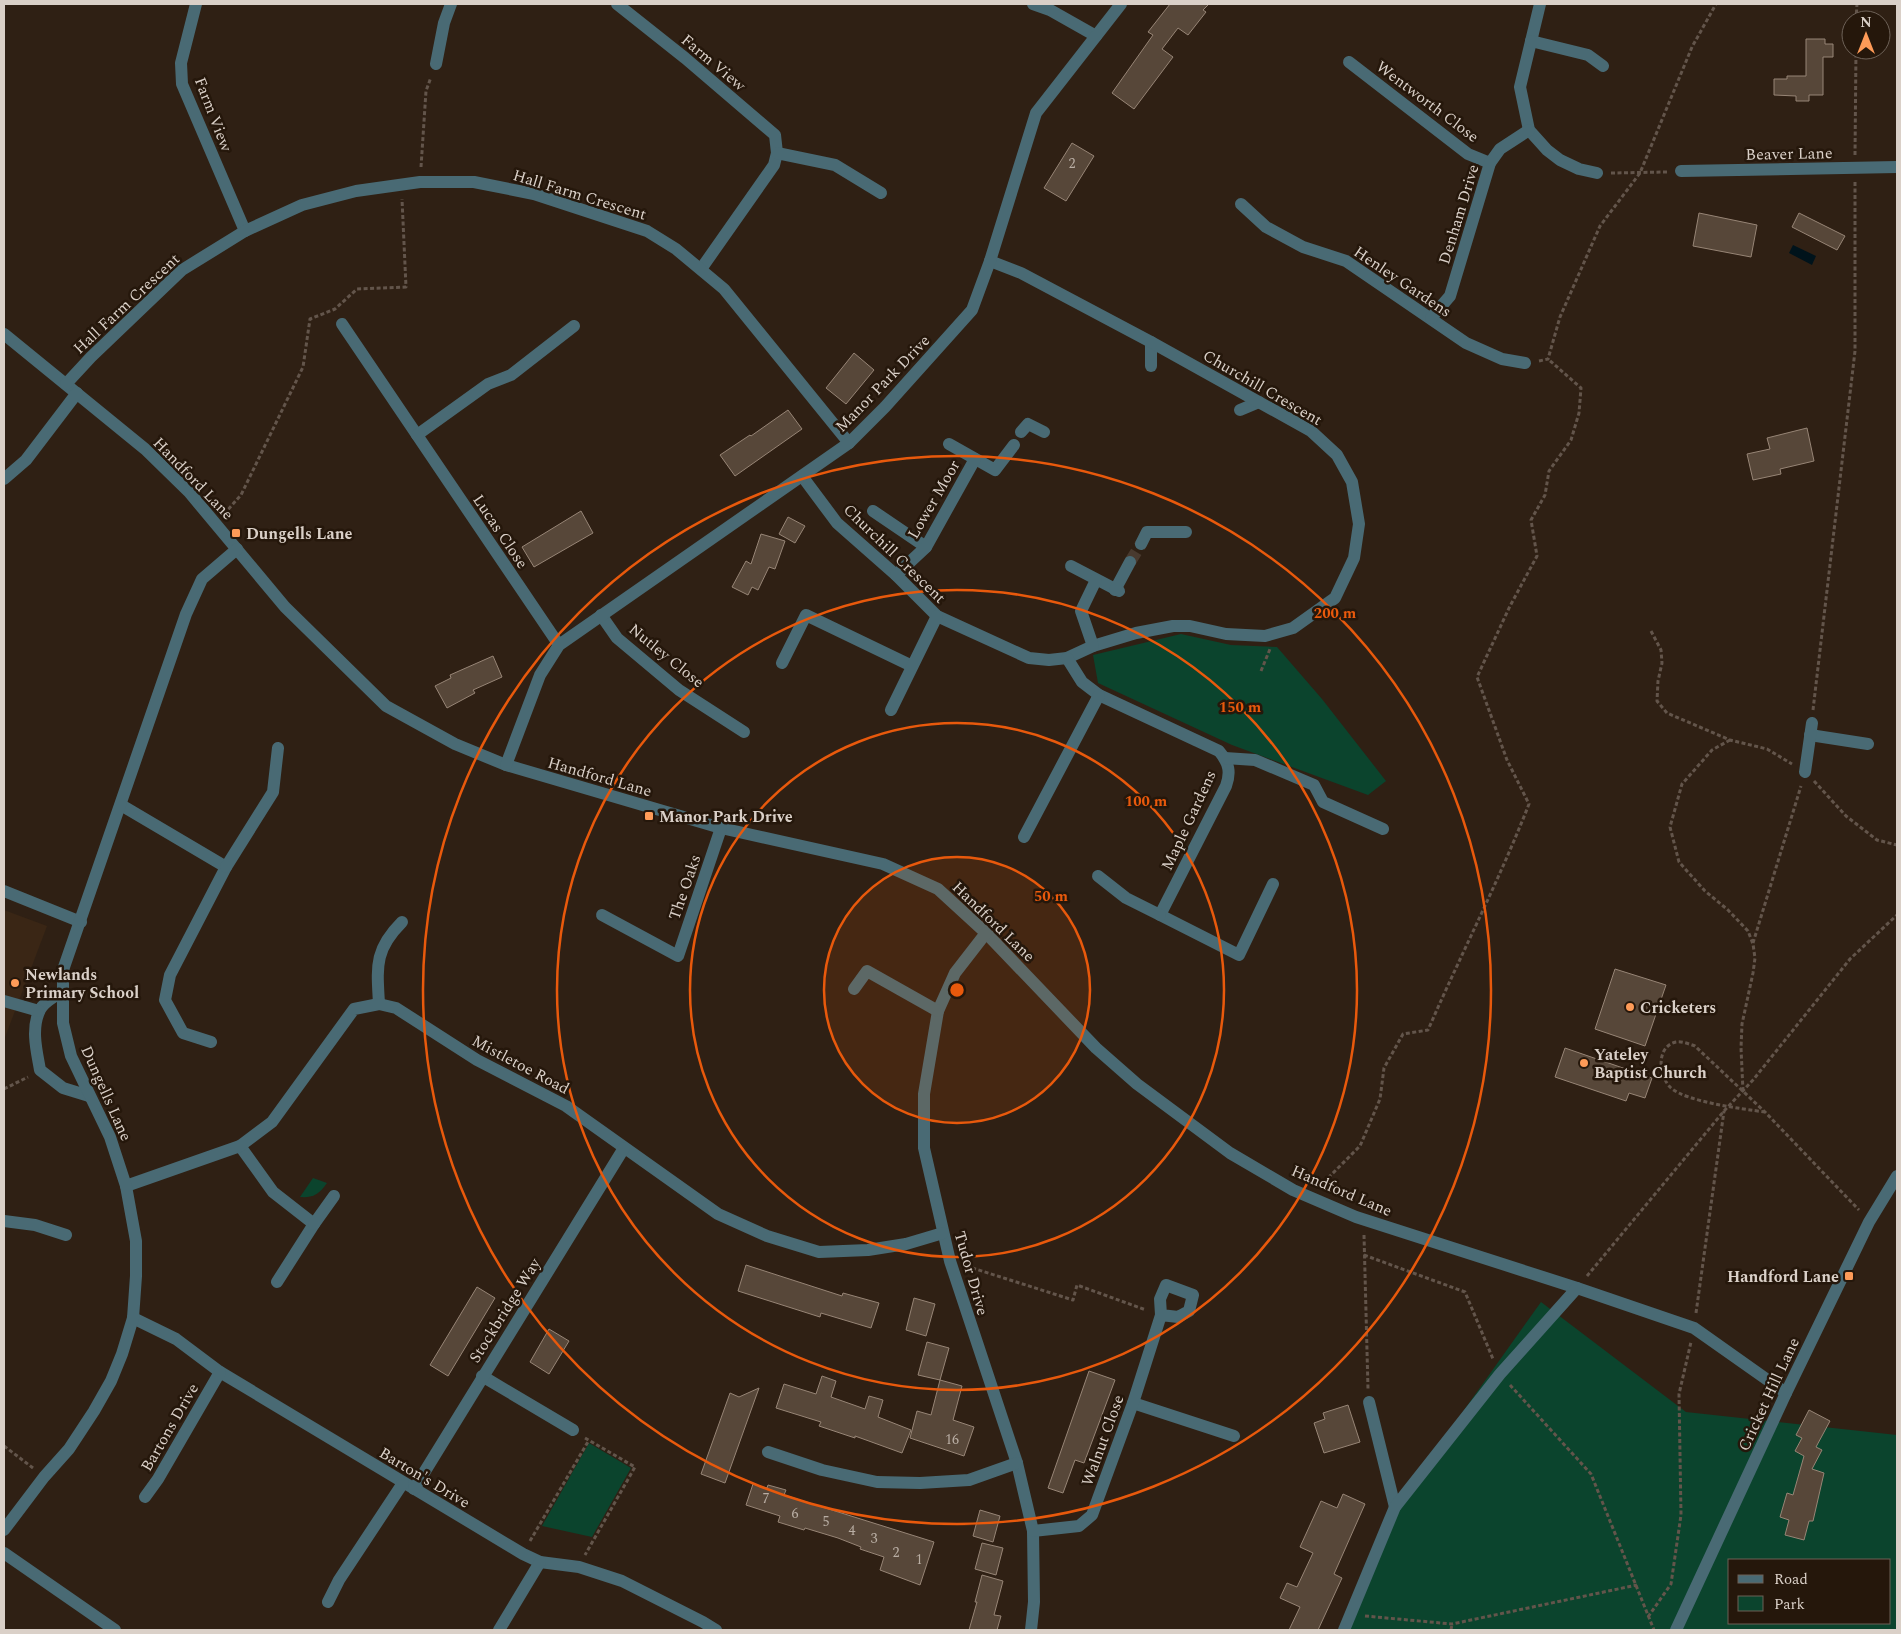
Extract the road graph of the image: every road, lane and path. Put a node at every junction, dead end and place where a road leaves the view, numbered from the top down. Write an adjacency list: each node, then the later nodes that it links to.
1 (196, 4): 26 (street, Farm View)
2 (451, 4): 12 (street)
3 (617, 4): 15 (street, Farm View)
4 (1033, 4): 8 (street)
5 (1121, 4): 8 (street, Manor Park Drive)
6 (1540, 4): 9 (street)
7 (1716, 4): 21 (path)
8 (1096, 36): 27 (street, Manor Park Drive)
9 (1531, 41): 13 (street); 14 (street)
10 (1856, 60): 18 (path)
11 (1349, 62): 16 (street, Wentworth Close)
12 (436, 64): 22 (path)
13 (1603, 66)
14 (1530, 130): 16 (street, Denham Drive); 20 (street)
15 (777, 153): 24 (street); 28 (street)
16 (1490, 163): 29 (street, Denham Drive)
17 (1897, 166): 18 (street, Beaver Lane)
18 (1855, 168): 19 (street, Beaver Lane); 70 (path)
19 (1681, 171): 21 (path)
20 (1597, 173): 21 (path)
21 (1640, 173): 34 (path)
22 (420, 182): 23 (street, Hall Farm Crescent); 28 (street, Hall Farm Crescent)
23 (402, 184): 26 (street, Hall Farm Crescent); 51 (path)
24 (881, 193)
25 (1241, 204): 29 (street, Henley Gardens)
26 (245, 232): 37 (street, Hall Farm Crescent)
27 (990, 262): 33 (street, Churchill Crescent); 44 (street, Manor Park Drive)
28 (701, 269): 44 (street, Hall Farm Crescent)
29 (1430, 318): 35 (street, Henley Gardens)
30 (342, 324): 43 (street, Lucas Close)
31 (574, 326): 43 (street)
32 (4, 334): 37 (street, Handford Lane)
33 (1151, 342): 36 (street); 39 (street, Churchill Crescent)
34 (1548, 359): 35 (path); 113 (path)
35 (1525, 363)
36 (1151, 366)
37 (66, 384): 38 (street, Handford Lane)
38 (77, 393): 49 (street); 55 (street, Handford Lane)
39 (1259, 402): 40 (street); 64 (street, Churchill Crescent)
40 (1240, 410)
41 (1021, 432): 42 (street)
42 (1044, 432)
43 (417, 436): 63 (street, Lucas Close)
44 (849, 443): 48 (street, Manor Park Drive)
45 (949, 444): 47 (street, Lower Moor)
46 (1014, 445): 47 (street, Lower Moor)
47 (975, 459): 54 (street, Lower Moor)
48 (802, 476): 58 (street, Churchill Crescent); 60 (street, Manor Park Drive)
49 (4, 479)
50 (873, 511): 54 (street)
51 (224, 514)
52 (1186, 532): 53 (street)
53 (1142, 544)
54 (926, 547): 58 (street, Lower Moor)
55 (237, 549): 76 (street, Handford Lane); 78 (street, Dungells Lane)
56 (1130, 562): 59 (street)
57 (1071, 566): 59 (street)
58 (896, 575): 61 (street, Churchill Crescent)
59 (1096, 580): 64 (street)
60 (600, 615): 63 (street, Manor Park Drive); 71 (street, Nutley Close)
61 (937, 616): 65 (street, Churchill Crescent); 67 (street)
62 (1651, 631): 72 (path)
63 (559, 645): 76 (street, Manor Park Drive)
64 (1093, 646): 65 (street, Churchill Crescent)
65 (1067, 658): 68 (street, Maple Gardens)
66 (782, 663): 67 (street)
67 (912, 666): 69 (street)
68 (1099, 695): 75 (street, Maple Gardens); 81 (street)
69 (892, 710)
70 (1811, 729): 73 (street); 77 (street)
71 (744, 732)
72 (1730, 740): 77 (path); 93 (path)
73 (1868, 744)
74 (278, 748): 83 (street)
75 (1225, 758): 80 (street); 88 (street, Maple Gardens)
76 (506, 765): 79 (street, Handford Lane)
77 (1805, 772): 82 (path); 93 (path)
78 (121, 805): 83 (street); 90 (street, Dungells Lane)
79 (721, 828): 87 (street, The Oaks); 92 (street, Handford Lane)
80 (1383, 829)
81 (1024, 837)
82 (1897, 845)
83 (226, 867): 100 (street)
84 (1098, 876): 88 (street)
85 (1273, 884): 88 (street)
86 (4, 891): 90 (street)
87 (602, 915)
88 (1160, 915)
89 (1897, 915): 103 (path)
90 (81, 922): 95 (street, Dungells Lane)
91 (402, 922): 97 (street)
92 (986, 933): 99 (street, Tudor Drive); 113 (street, Handford Lane)
93 (1753, 944): 103 (path)
94 (854, 989): 99 (street)
95 (62, 992): 98 (street); 104 (street, Dungells Lane)
96 (4, 1001): 98 (street)
97 (379, 1004): 108 (street); 109 (street, Mistletoe Road)
98 (39, 1011): 101 (street)
99 (938, 1011): 118 (street, Tudor Drive)
100 (211, 1042)
101 (40, 1070): 102 (path); 104 (street)
102 (4, 1089)
103 (1743, 1091): 105 (path); 105 (path); 107 (path)
104 (89, 1096): 111 (street, Dungells Lane)
105 (1728, 1107): 106 (path); 107 (path)
106 (1724, 1111): 123 (path); 126 (path)
107 (1765, 1112): 116 (path)
108 (240, 1146): 111 (street); 117 (street)
109 (624, 1148): 118 (street, Mistletoe Road); 129 (street, Stockbridge Way)
110 (1897, 1176): 116 (street, Cricket Hill Lane)
111 (126, 1186): 125 (street, Dungells Lane)
112 (334, 1196): 117 (street)
113 (1329, 1206): 114 (street, Handford Lane)
114 (1364, 1220): 120 (path); 123 (street, Handford Lane)
115 (4, 1221): 119 (street)
116 (1869, 1222): 130 (street, Cricket Hill Lane)
117 (314, 1224): 122 (street)
118 (943, 1233): 121 (street, Tudor Drive)
119 (66, 1235)
120 (1364, 1255): 128 (path); 131 (path)
121 (950, 1261): 124 (path); 138 (street, Tudor Drive)
122 (277, 1282)
123 (1577, 1288): 126 (street, Handford Lane); 128 (street)
124 (1161, 1315): 132 (street, Walnut Close)
125 (133, 1318): 127 (street, Barton's Drive); 139 (street, Dungells Lane)
126 (1694, 1328): 130 (street, Handford Lane); 152 (path)
127 (220, 1372): 140 (street, Barton's Drive); 141 (street, Bartons Drive)
128 (1500, 1374): 142 (street); 149 (path)
129 (482, 1376): 133 (street); 140 (street, Stockbridge Way)
130 (1786, 1393): 162 (street, Cricket Hill Lane)
131 (1369, 1402): 142 (street)
132 (1133, 1403): 134 (street); 144 (street, Walnut Close)
133 (573, 1430): 135 (path)
134 (1234, 1436)
135 (589, 1440): 146 (path); 148 (path)
136 (4, 1446): 139 (path)
137 (768, 1452): 138 (street)
138 (1017, 1463): 144 (street, Tudor Drive)
139 (44, 1477): 143 (street, Dungells Lane)
140 (408, 1486): 146 (street, Barton's Drive); 150 (street)
141 (145, 1497)
142 (1395, 1507): 151 (street)
143 (4, 1530)
144 (1033, 1531): 158 (street, Tudor Drive)
145 (4, 1553): 155 (street)
146 (522, 1554): 147 (street, Barton's Drive)
147 (540, 1562): 148 (street, Barton's Drive); 156 (street)
148 (579, 1567): 154 (street, Barton's Drive)
149 (1637, 1585): 152 (path); 153 (path)
150 (328, 1602)
151 (1351, 1615): 153 (path); 159 (street)
152 (1648, 1617): 161 (path)
153 (1452, 1624): 160 (path)
154 (701, 1626): 157 (street, Barton's Drive)
155 (115, 1630)
156 (499, 1630)
157 (716, 1630)
158 (1031, 1630)
159 (1344, 1630)
160 (1450, 1630)
161 (1654, 1630)
162 (1676, 1630)

